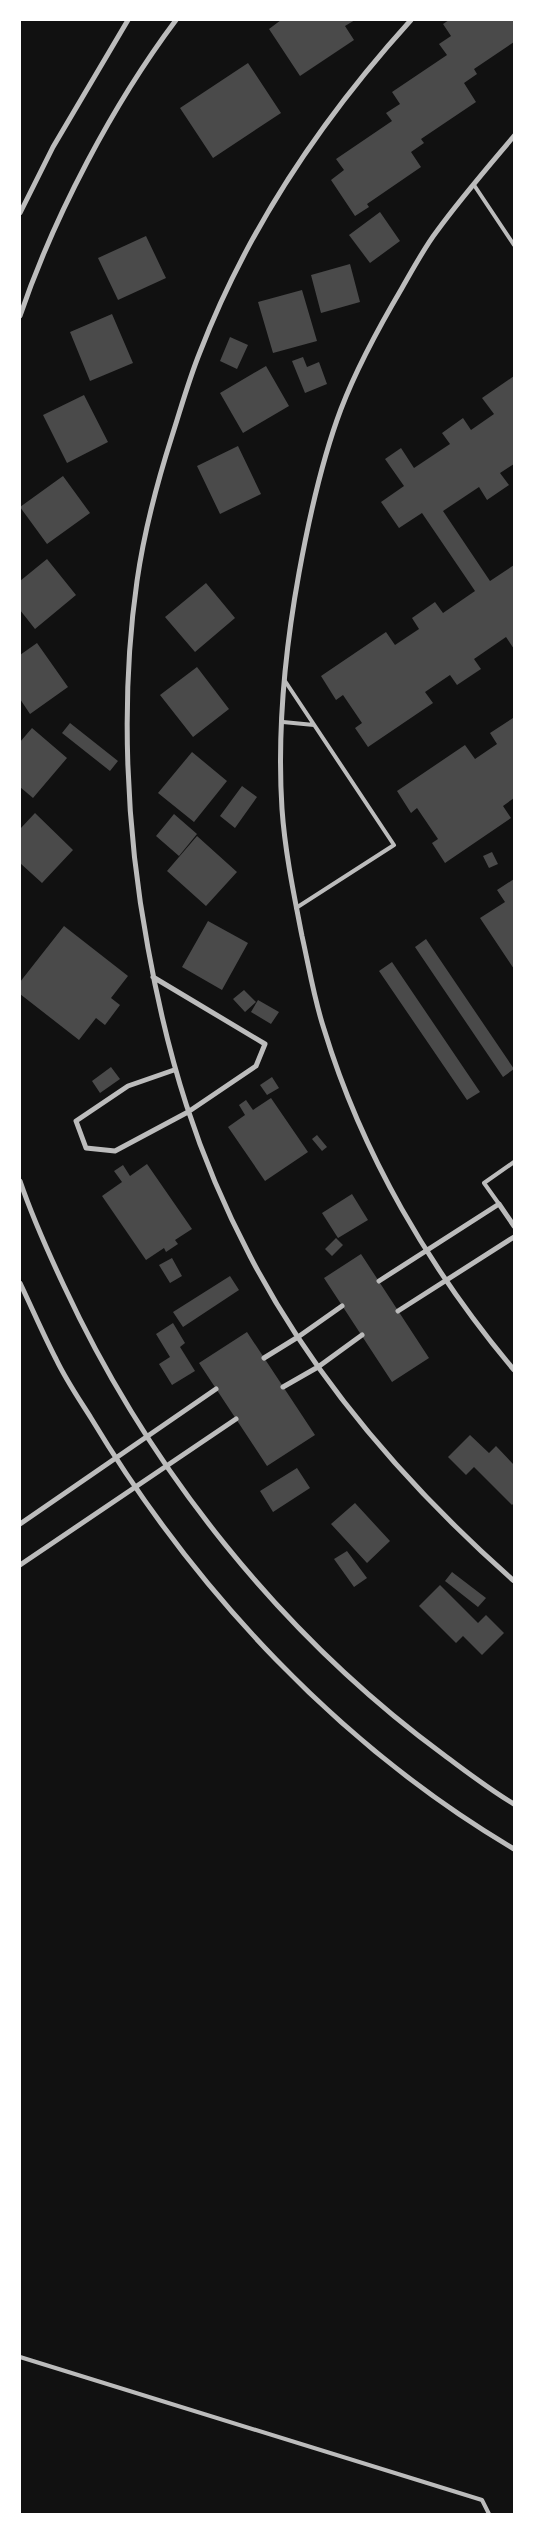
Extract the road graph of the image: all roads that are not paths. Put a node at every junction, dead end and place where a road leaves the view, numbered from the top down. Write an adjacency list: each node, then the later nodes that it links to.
1 (128, 20): 6 (street)
2 (176, 20): 8 (street)
3 (410, 20): 13 (street)
4 (514, 136): 5 (street)
5 (474, 185): 7 (lane); 9 (street)
6 (20, 213)
7 (514, 245)
8 (20, 316)
9 (285, 681): 10 (street); 11 (lane)
10 (283, 722): 11 (lane); 12 (street)
11 (314, 725): 12 (lane)
12 (296, 908): 21 (street)
13 (153, 977): 14 (street); 15 (street)
14 (174, 1070): 15 (street); 15 (street)
15 (188, 1112): 28 (street)
16 (514, 1162): 18 (lane)
17 (20, 1181): 35 (street)
18 (499, 1204): 19 (street); 21 (street)
19 (514, 1226)
20 (514, 1237): 23 (street)
21 (428, 1251): 22 (street); 23 (street)
22 (379, 1281)
23 (447, 1281): 26 (street); 31 (street)
24 (20, 1283): 36 (street)
25 (342, 1306): 28 (street)
26 (398, 1311)
27 (362, 1335): 30 (street)
28 (298, 1338): 29 (street); 30 (street)
29 (264, 1358)
30 (318, 1367): 32 (street); 41 (street)
31 (514, 1370)
32 (283, 1387)
33 (216, 1389): 35 (street)
34 (236, 1419): 37 (street)
35 (148, 1438): 36 (street); 37 (street)
36 (116, 1459): 38 (street); 39 (street)
37 (168, 1467): 38 (street); 42 (street)
38 (136, 1488): 40 (street); 43 (street)
39 (20, 1524)
40 (20, 1565)
41 (514, 1581)
42 (514, 1804)
43 (514, 1849)
44 (20, 2357): 45 (lane)
45 (489, 2514)

